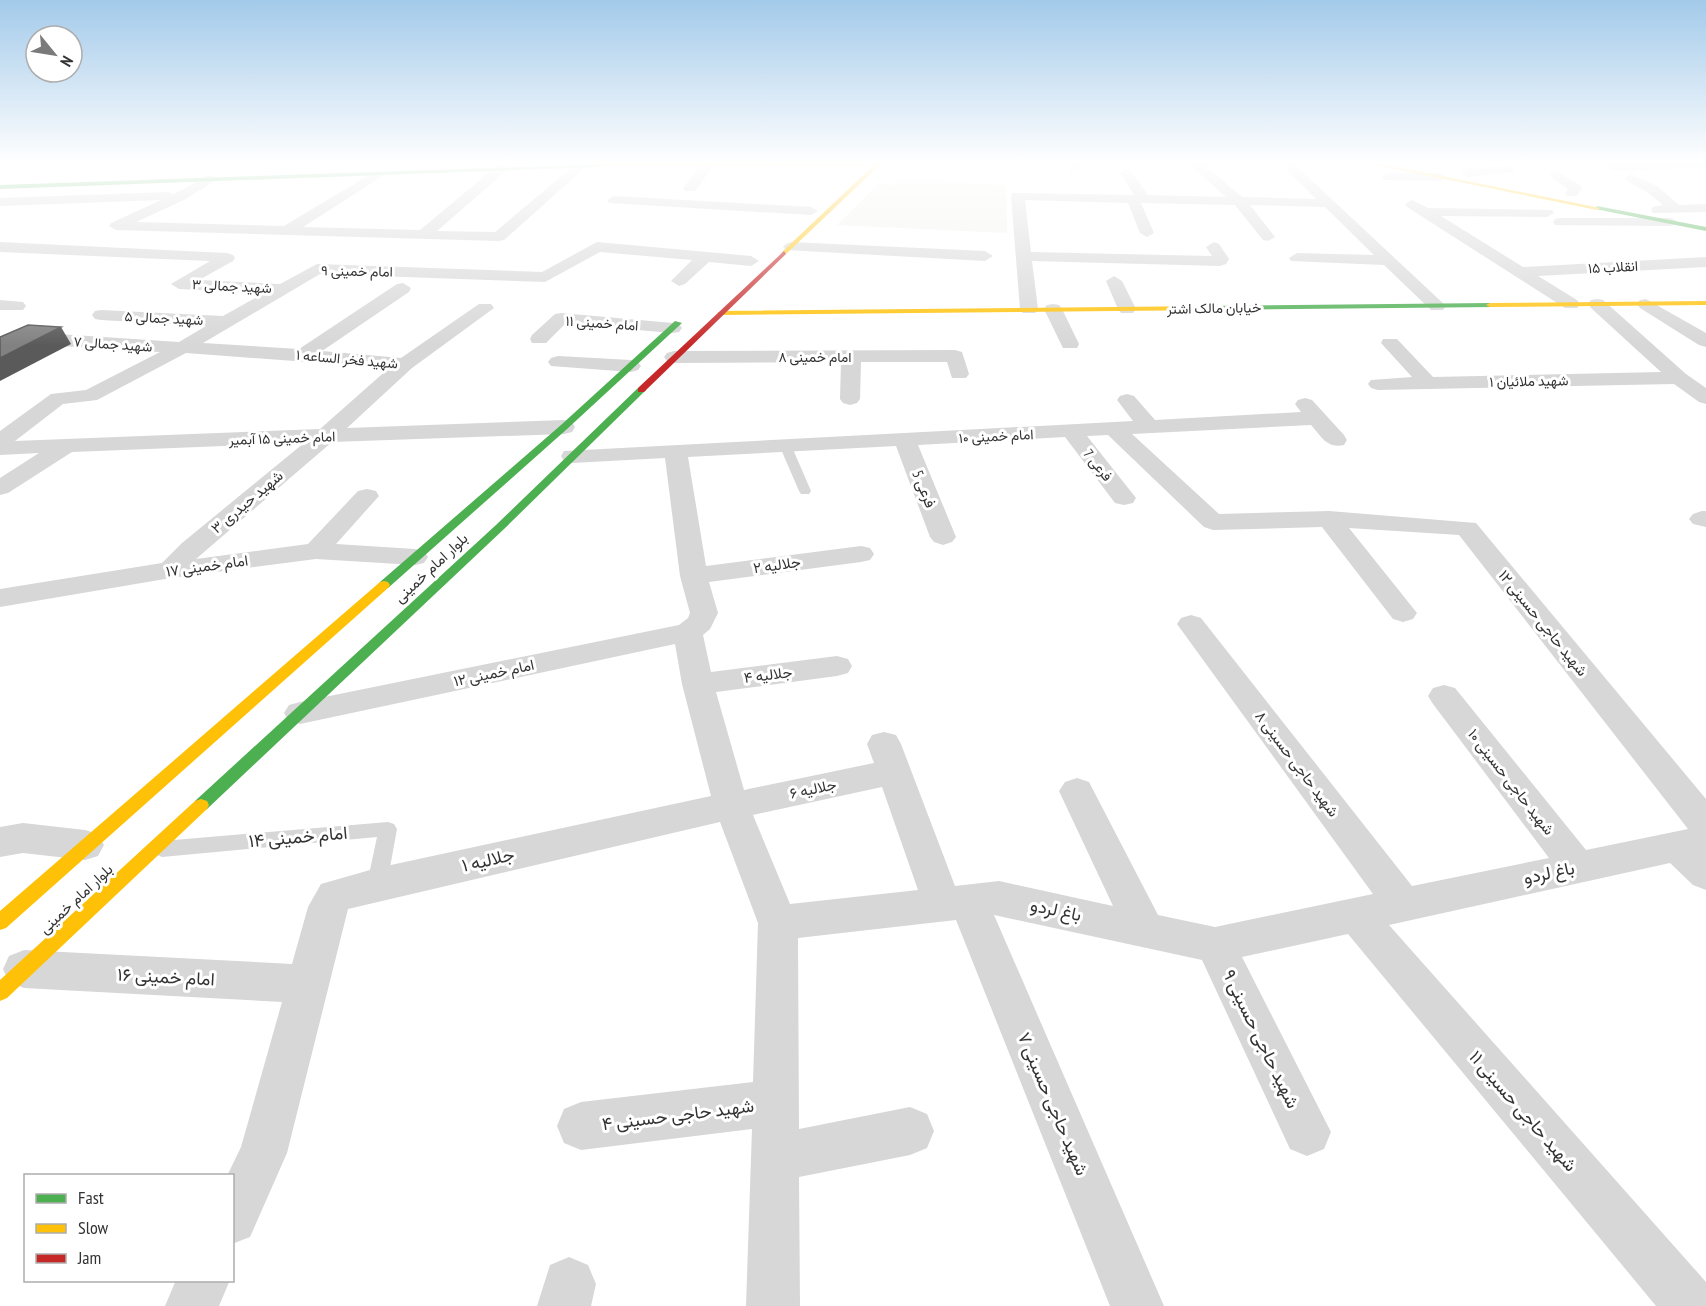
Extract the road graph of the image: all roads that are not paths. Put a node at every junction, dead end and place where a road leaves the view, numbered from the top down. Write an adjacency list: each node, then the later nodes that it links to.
1 (119, 224): 14 (street)
2 (298, 224): 17 (street)
3 (436, 224): 20 (street)
4 (514, 224): 21 (street)
5 (801, 224): 26 (main road, بلوار امام خمینی)
6 (810, 224): 26 (main road, بلوار امام خمینی)
7 (1021, 224): 36 (street)
8 (1145, 224): 18 (street)
9 (1257, 224): 22 (street)
10 (1349, 224): 40 (street)
11 (1444, 224): 43 (street)
12 (1564, 224): 19 (street)
13 (1682, 224): 15 (main road)
14 (186, 227): 16 (street); 27 (street)
15 (1706, 228)
16 (259, 230): 17 (street); 34 (street)
17 (285, 232): 20 (street)
18 (1147, 233)
19 (1582, 234)
20 (423, 235): 21 (street)
21 (450, 236): 32 (street)
22 (1268, 237)
23 (82, 238): 31 (street)
24 (580, 240): 28 (street)
25 (680, 240): 33 (street)
26 (788, 240): 35 (street); 58 (main road, بلوار امام خمینی)
27 (159, 243)
28 (597, 247): 33 (street); 48 (street, امام خمینی ۹)
29 (1214, 247): 36 (street)
30 (0, 248): 31 (street)
31 (49, 250): 34 (street); 41 (street)
32 (432, 253)
33 (663, 253): 38 (street)
34 (211, 256): 48 (street, شهید جمالی ۳)
35 (985, 256)
36 (1024, 256): 55 (street)
37 (756, 257): 38 (street); 44 (main road)
38 (705, 258): 45 (street)
39 (1297, 258): 40 (street)
40 (1388, 260): 53 (street)
41 (20, 262)
42 (1706, 262): 43 (street, انقلاب ۱۵)
43 (1521, 272): 51 (street)
44 (734, 276)
45 (679, 281)
46 (1114, 281): 57 (street)
47 (403, 288): 69 (street)
48 (285, 289): 61 (street, امام خمینی ۹)
49 (1646, 303): 50 (main road, خیابان مالک اشتر); 52 (main road, خیابان مالک اشتر); 65 (street)
50 (1706, 303)
51 (1571, 304): 52 (main road, خیابان مالک اشتر); 53 (main road, خیابان مالک اشتر)
52 (1597, 304): 76 (street)
53 (1437, 306): 57 (main road, خیابان مالک اشتر)
54 (485, 308): 73 (street)
55 (1029, 309): 56 (main road, خیابان مالک اشتر); 58 (main road, خیابان مالک اشتر)
56 (1053, 309): 57 (main road, خیابان مالک اشتر); 67 (street)
57 (1127, 309)
58 (721, 312): 70 (main road, بلوار امام خمینی)
59 (690, 313): 62 (main road, بلوار امام خمینی)
60 (101, 315): 61 (street, شهید جمالی ۵)
61 (227, 322): 68 (street, امام خمینی ۹)
62 (673, 328): 64 (street, امام خمینی ۱۱); 75 (main road, بلوار امام خمینی)
63 (43, 339): 68 (street, شهید جمالی ۷)
64 (539, 339)
65 (1706, 341)
66 (1390, 343): 77 (street)
67 (1070, 344)
68 (182, 348): 69 (street, شهید فخر الساعه ۱); 91 (street, امام خمینی ۹)
69 (303, 355): 73 (street, شهید فخر الساعه ۱)
70 (674, 357): 71 (street, امام خمینی ۸); 96 (main road, بلوار امام خمینی)
71 (851, 357): 74 (street, امام خمینی ۸); 80 (street)
72 (558, 362): 75 (street)
73 (405, 364): 88 (street, شهید فخر الساعه ۱)
74 (957, 365)
75 (631, 366): 84 (main road, بلوار امام خمینی)
76 (1679, 378): 77 (street, شهید ملائیان ۱); 79 (street)
77 (1427, 382): 78 (street, شهید ملائیان ۱)
78 (1378, 384)
79 (1706, 398)
80 (850, 399)
81 (1300, 399): 83 (street)
82 (1127, 400): 85 (street)
83 (1317, 418): 85 (street, امام خمینی ۱۰); 90 (street)
84 (564, 427): 88 (street, امام خمینی ۱۵ آبمیر); 105 (main road, بلوار امام خمینی)
85 (1150, 427): 86 (street, امام خمینی ۱۰)
86 (1114, 429): 87 (street, امام خمینی ۱۰); 101 (street, شهید حاجی حسینی ۱۲)
87 (1071, 431): 89 (street, امام خمینی ۱۰); 100 (street, فرعی 7)
88 (325, 437): 92 (street, امام خمینی ۱۵ آبمیر); 106 (street, شهید حیدری ۳)
89 (905, 440): 93 (street, امام خمینی ۱۰); 102 (street, فرعی 5)
90 (1336, 440)
91 (0, 441)
92 (66, 446): 94 (street, امام خمینی ۱۵ آبمیر); 97 (street)
93 (786, 447): 95 (street, امام خمینی ۱۰); 98 (lane)
94 (0, 448)
95 (676, 453): 96 (street, امام خمینی ۱۰); 107 (street)
96 (572, 456): 115 (main road, بلوار امام خمینی)
97 (0, 488)
98 (805, 491)
99 (367, 496): 103 (street)
100 (1124, 498)
101 (1329, 519): 109 (street); 119 (street, شهید حاجی حسینی ۱۲)
102 (943, 537)
103 (316, 551): 105 (street, امام خمینی ۱۷); 106 (street, امام خمینی ۱۷)
104 (861, 554): 107 (street, جلالیه ۲)
105 (415, 557): 121 (main road, بلوار امام خمینی)
106 (171, 570): 108 (street, امام خمینی ۱۷)
107 (694, 576): 111 (street)
108 (0, 598)
109 (1403, 613)
110 (1191, 624): 127 (street, شهید حاجی حسینی ۸)
111 (688, 632): 113 (street); 115 (street, امام خمینی ۱۲)
112 (837, 666): 113 (street, جلالیه ۴)
113 (698, 684): 118 (street)
114 (1444, 696): 123 (street, شهید حاجی حسینی ۱۰)
115 (300, 713): 122 (main road, بلوار امام خمینی)
116 (889, 758): 118 (street, جلالیه ۶); 126 (street, شهید حاجی حسینی ۷)
117 (1077, 791): 131 (street)
118 (731, 806): 125 (street, جلالیه ۱); 130 (street)
119 (1696, 837): 123 (street, باغ لردو); 124 (street, شهید حاجی حسینی ۱۲)
120 (0, 842): 121 (street)
121 (85, 845): 129 (main road, بلوار امام خمینی)
122 (153, 850): 125 (lane, امام خمینی ۱۴); 133 (main road, بلوار امام خمینی)
123 (1578, 867): 127 (street, باغ لردو)
124 (1706, 874)
125 (378, 884): 134 (street, جلالیه ۱)
126 (955, 903): 130 (street, باغ لردو); 131 (street, باغ لردو); 144 (street, شهید حاجی حسینی ۷)
127 (1404, 905): 128 (street, باغ لردو)
128 (1356, 915): 132 (street, باغ لردو); 145 (street, شهید حاجی حسینی ۱۱)
129 (0, 922)
130 (778, 923): 135 (street)
131 (1145, 930): 132 (street, باغ لردو)
132 (1215, 945): 138 (street, شهید حاجی حسینی ۹)
133 (12, 981): 134 (street, امام خمینی ۱۶)
134 (308, 984): 140 (street)
135 (775, 1103): 136 (street, شهید حاجی حسینی ۴); 139 (street)
136 (581, 1126)
137 (910, 1131): 139 (street)
138 (1307, 1132)
139 (775, 1158): 143 (street)
140 (234, 1215)
141 (204, 1282): 142 (street)
142 (192, 1306)
143 (773, 1306)
144 (1137, 1306)
145 (1691, 1306)

